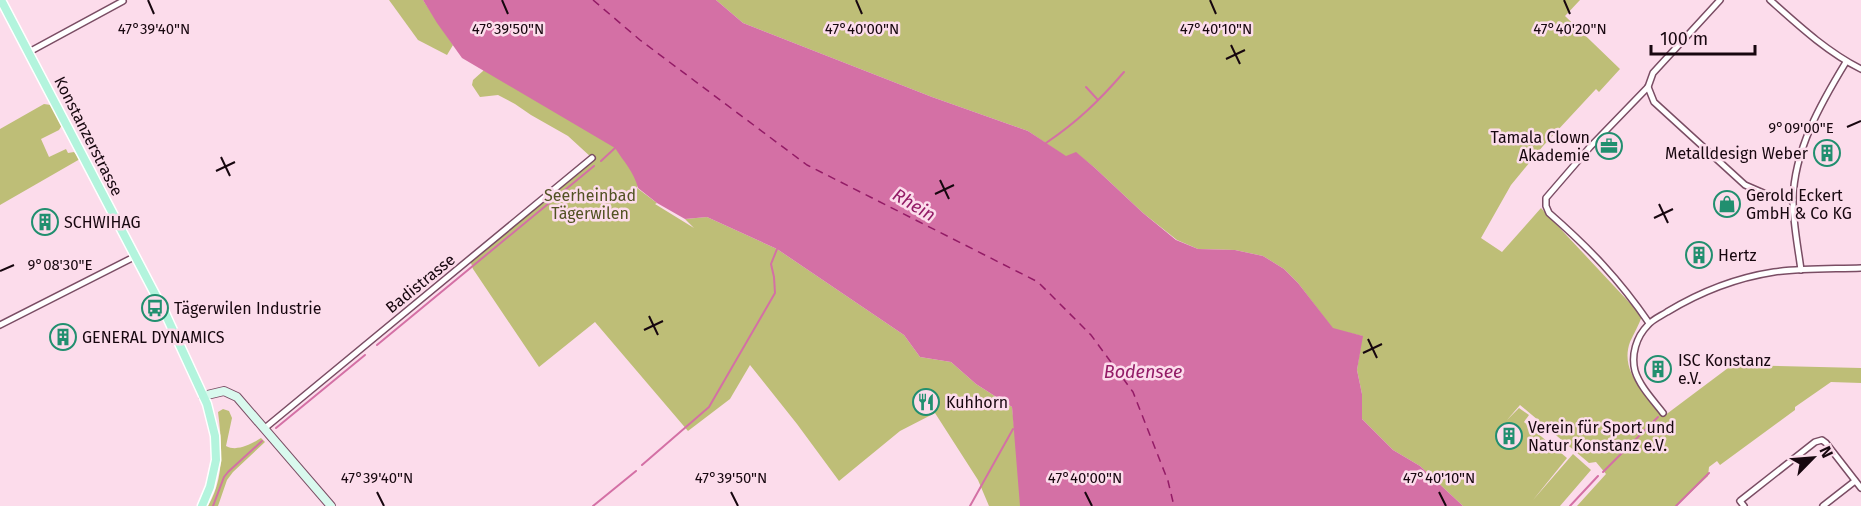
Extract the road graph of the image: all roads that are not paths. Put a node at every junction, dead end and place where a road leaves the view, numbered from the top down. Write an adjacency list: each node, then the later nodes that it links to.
1 (1, 0): 5 (main road, Konstanzerstrasse)
2 (1720, 0): 8 (street)
3 (1770, 0): 6 (street)
4 (123, 1): 5 (street)
5 (29, 52): 11 (main road, Konstanzerstrasse)
6 (1846, 62): 7 (street); 10 (street)
7 (1861, 69)
8 (1648, 87): 10 (street); 14 (street)
9 (592, 158): 18 (street, Badistrasse)
10 (1793, 200): 13 (street)
11 (134, 257): 15 (street); 16 (main road, Konstanzerstrasse)
12 (1861, 268): 13 (street)
13 (1801, 270): 14 (street)
14 (1649, 323): 17 (street)
15 (0, 325)
16 (203, 396): 18 (street); 22 (main road, Konstanzerstrasse)
17 (1664, 413)
18 (265, 428): 23 (street)
19 (1855, 481): 20 (street); 21 (street); 24 (street)
20 (1861, 488)
21 (1742, 504)
22 (202, 506)
23 (331, 506)
24 (1823, 506)

